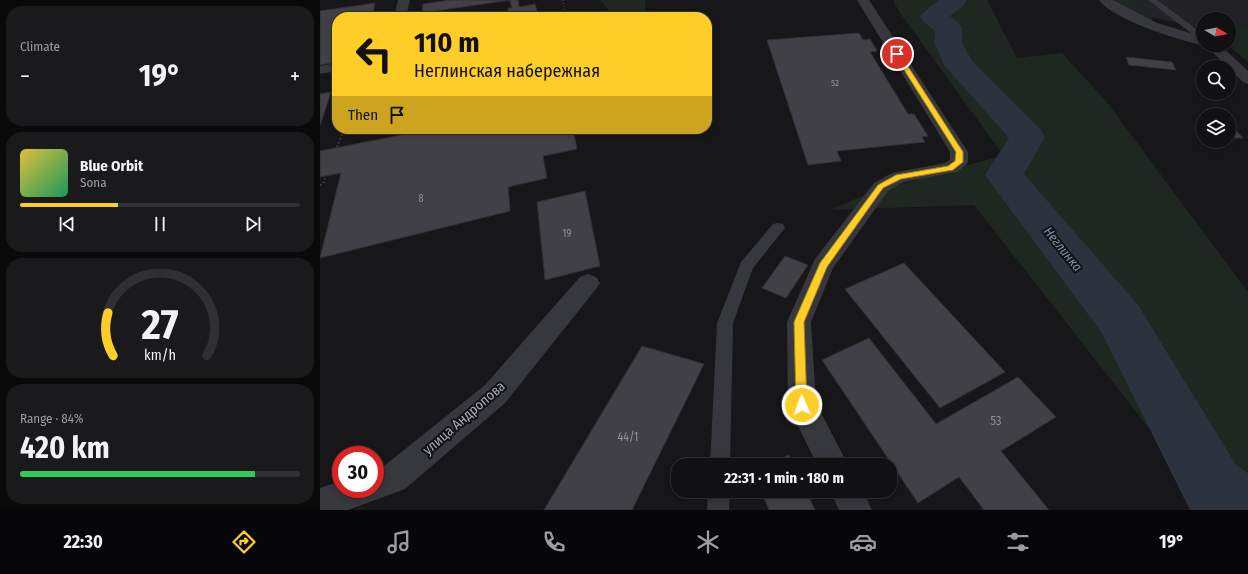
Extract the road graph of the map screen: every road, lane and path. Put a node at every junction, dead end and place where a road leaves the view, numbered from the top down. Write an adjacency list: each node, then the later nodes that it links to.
1 (404, 0): 6 (street)
2 (563, 0): 7 (path)
3 (863, 0): 21 (street)
4 (1105, 0): 9 (street)
5 (1152, 0): 8 (lane)
6 (401, 12)
7 (564, 12)
8 (1196, 33)
9 (1196, 39)
10 (1219, 52): 13 (street)
11 (332, 68): 12 (street)
12 (320, 70)
13 (1248, 79)
14 (342, 134): 15 (path)
15 (337, 147)
16 (326, 176): 17 (path)
17 (320, 185)
18 (778, 228): 20 (lane)
19 (588, 283): 22 (street, улица Андропова)
20 (720, 458)
21 (829, 458)
22 (384, 482)
23 (338, 498): 26 (street)
24 (719, 498): 27 (lane)
25 (850, 498): 28 (street)
26 (320, 504)
27 (718, 510)
28 (856, 510)

